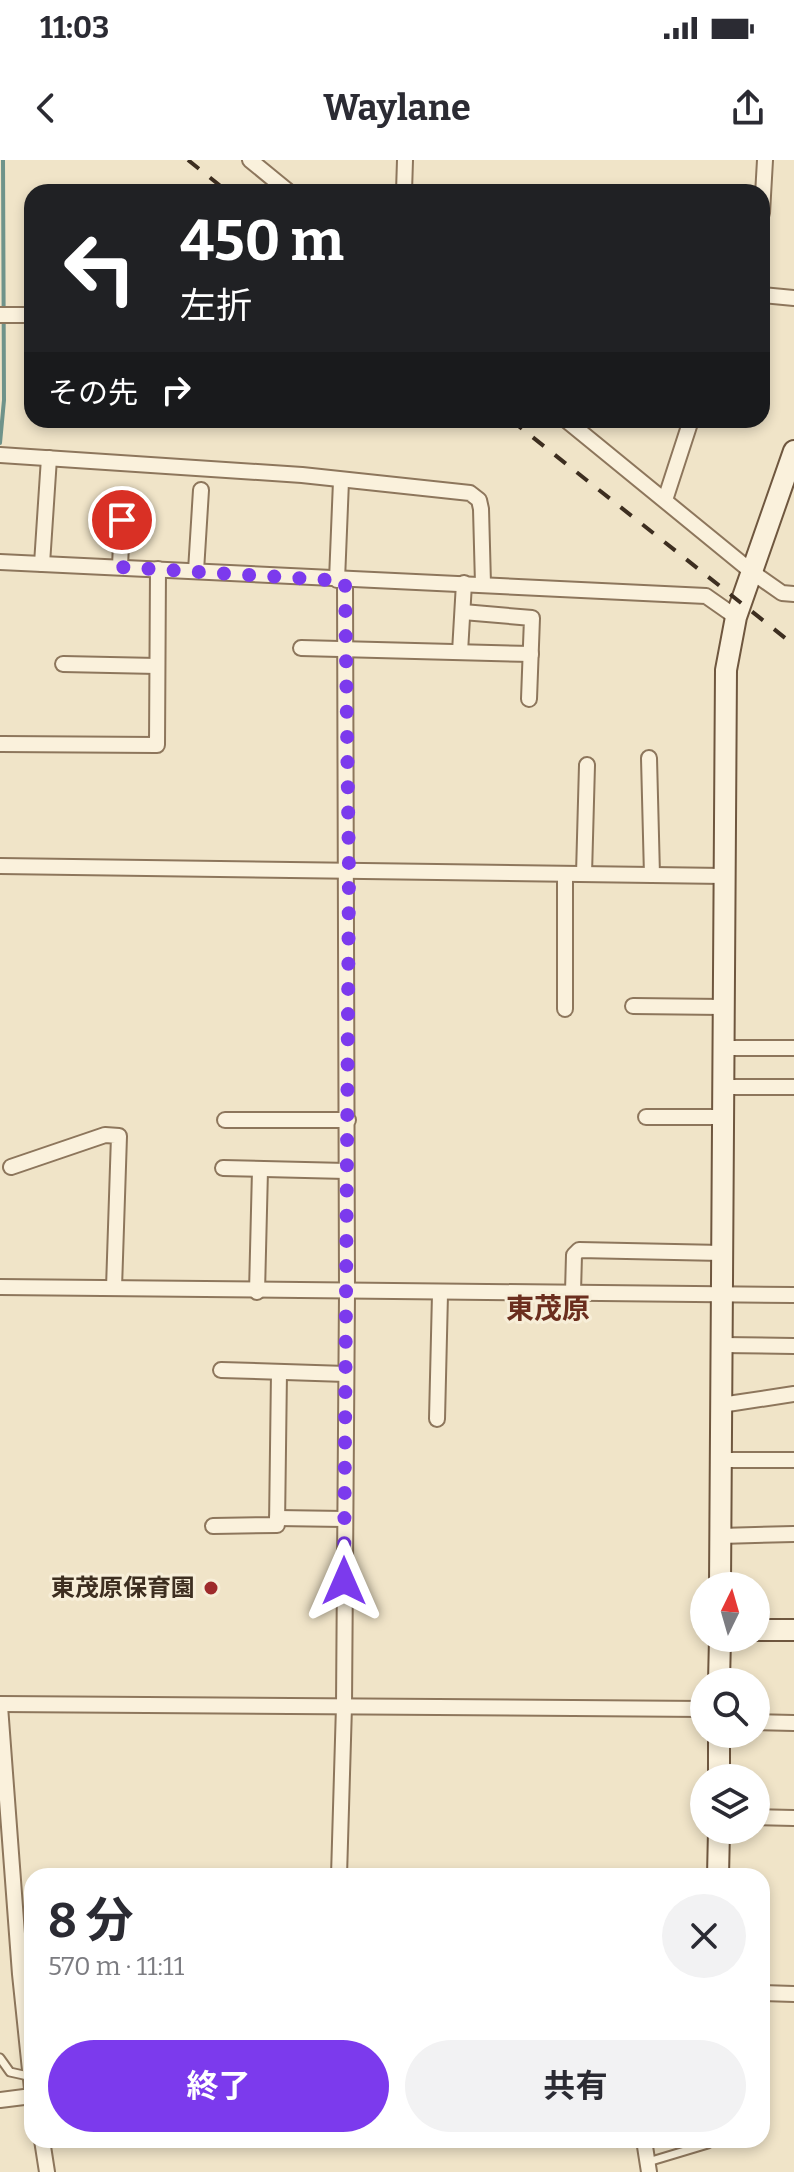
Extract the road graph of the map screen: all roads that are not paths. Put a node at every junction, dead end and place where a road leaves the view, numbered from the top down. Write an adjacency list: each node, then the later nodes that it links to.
1 (250, 160): 4 (street)
2 (405, 160): 5 (street)
3 (765, 160): 6 (street)
4 (279, 184)
5 (404, 184)
6 (764, 184)
7 (770, 296): 8 (street)
8 (794, 298)
9 (3, 315): 10 (street)
10 (24, 315)
11 (583, 428): 19 (street)
12 (688, 428): 19 (street)
13 (794, 451): 25 (street)
14 (0, 455): 15 (street)
15 (49, 458): 16 (street); 21 (street)
16 (341, 481): 26 (street); 28 (street)
17 (201, 490): 24 (street)
18 (123, 496): 22 (street)
19 (665, 500): 25 (street)
20 (0, 562): 21 (street)
21 (42, 564): 22 (street)
22 (120, 567): 23 (street)
23 (158, 569): 24 (street); 37 (street)
24 (196, 571): 26 (street)
25 (752, 572): 29 (street); 31 (street)
26 (341, 580): 27 (street); 33 (street)
27 (464, 583): 28 (street); 30 (street)
28 (483, 584): 31 (street)
29 (794, 594)
30 (463, 612): 34 (street); 35 (street)
31 (736, 617): 47 (street)
32 (301, 648): 33 (street)
33 (347, 649): 34 (street); 43 (street)
34 (460, 652): 35 (street)
35 (531, 654): 38 (street)
36 (63, 664): 37 (street)
37 (157, 666): 39 (street)
38 (529, 699)
39 (1, 744)
40 (649, 758): 46 (street)
41 (587, 765): 45 (street)
42 (0, 866): 43 (street)
43 (349, 872): 44 (street); 58 (street)
44 (565, 874): 45 (street); 50 (street)
45 (584, 874): 46 (street)
46 (652, 875): 47 (street)
47 (724, 876): 49 (street)
48 (633, 1006): 49 (street)
49 (723, 1007): 51 (street)
50 (565, 1009)
51 (723, 1048): 52 (street); 53 (street)
52 (794, 1048)
53 (723, 1087): 54 (street); 56 (street)
54 (794, 1087)
55 (646, 1117): 56 (street)
56 (723, 1117): 63 (street)
57 (225, 1120): 58 (street)
58 (348, 1120): 62 (street)
59 (11, 1167): 65 (street)
60 (223, 1168): 61 (street)
61 (260, 1170): 62 (street); 66 (street)
62 (346, 1171): 68 (street)
63 (722, 1253): 67 (street); 70 (street)
64 (0, 1287): 65 (street)
65 (114, 1288): 66 (street)
66 (257, 1292): 68 (street)
67 (573, 1292): 69 (street); 70 (street)
68 (347, 1293): 69 (street); 76 (street)
69 (440, 1294): 79 (street)
70 (722, 1295): 71 (street); 72 (street)
71 (794, 1295)
72 (722, 1345): 73 (street); 78 (street)
73 (794, 1346)
74 (221, 1370): 75 (street)
75 (279, 1372): 76 (street); 82 (street)
76 (346, 1374): 83 (street)
77 (794, 1394): 78 (street)
78 (721, 1405): 80 (street)
79 (437, 1419)
80 (721, 1460): 81 (street); 86 (street)
81 (794, 1460)
82 (277, 1518): 83 (street); 84 (street)
83 (344, 1519): 91 (street)
84 (213, 1526)
85 (794, 1534): 86 (street)
86 (720, 1536): 87 (street)
87 (720, 1572)
88 (770, 1630): 89 (street)
89 (794, 1630)
90 (0, 1705): 91 (street); 97 (street)
91 (344, 1706): 92 (street); 99 (street)
92 (690, 1709)
93 (770, 1722): 94 (street)
94 (794, 1723)
95 (770, 1817): 96 (street)
96 (794, 1818)
97 (4, 1828): 101 (street)
98 (719, 1844): 100 (street)
99 (339, 1868)
100 (718, 1868)
101 (24, 1961)
102 (770, 1993): 103 (street)
103 (794, 1994)
104 (0, 2058): 105 (lane)
105 (24, 2080)
106 (24, 2097): 107 (street)
107 (0, 2100)
108 (43, 2148): 111 (street)
109 (698, 2148): 110 (lane)
110 (648, 2167)
111 (47, 2172)

